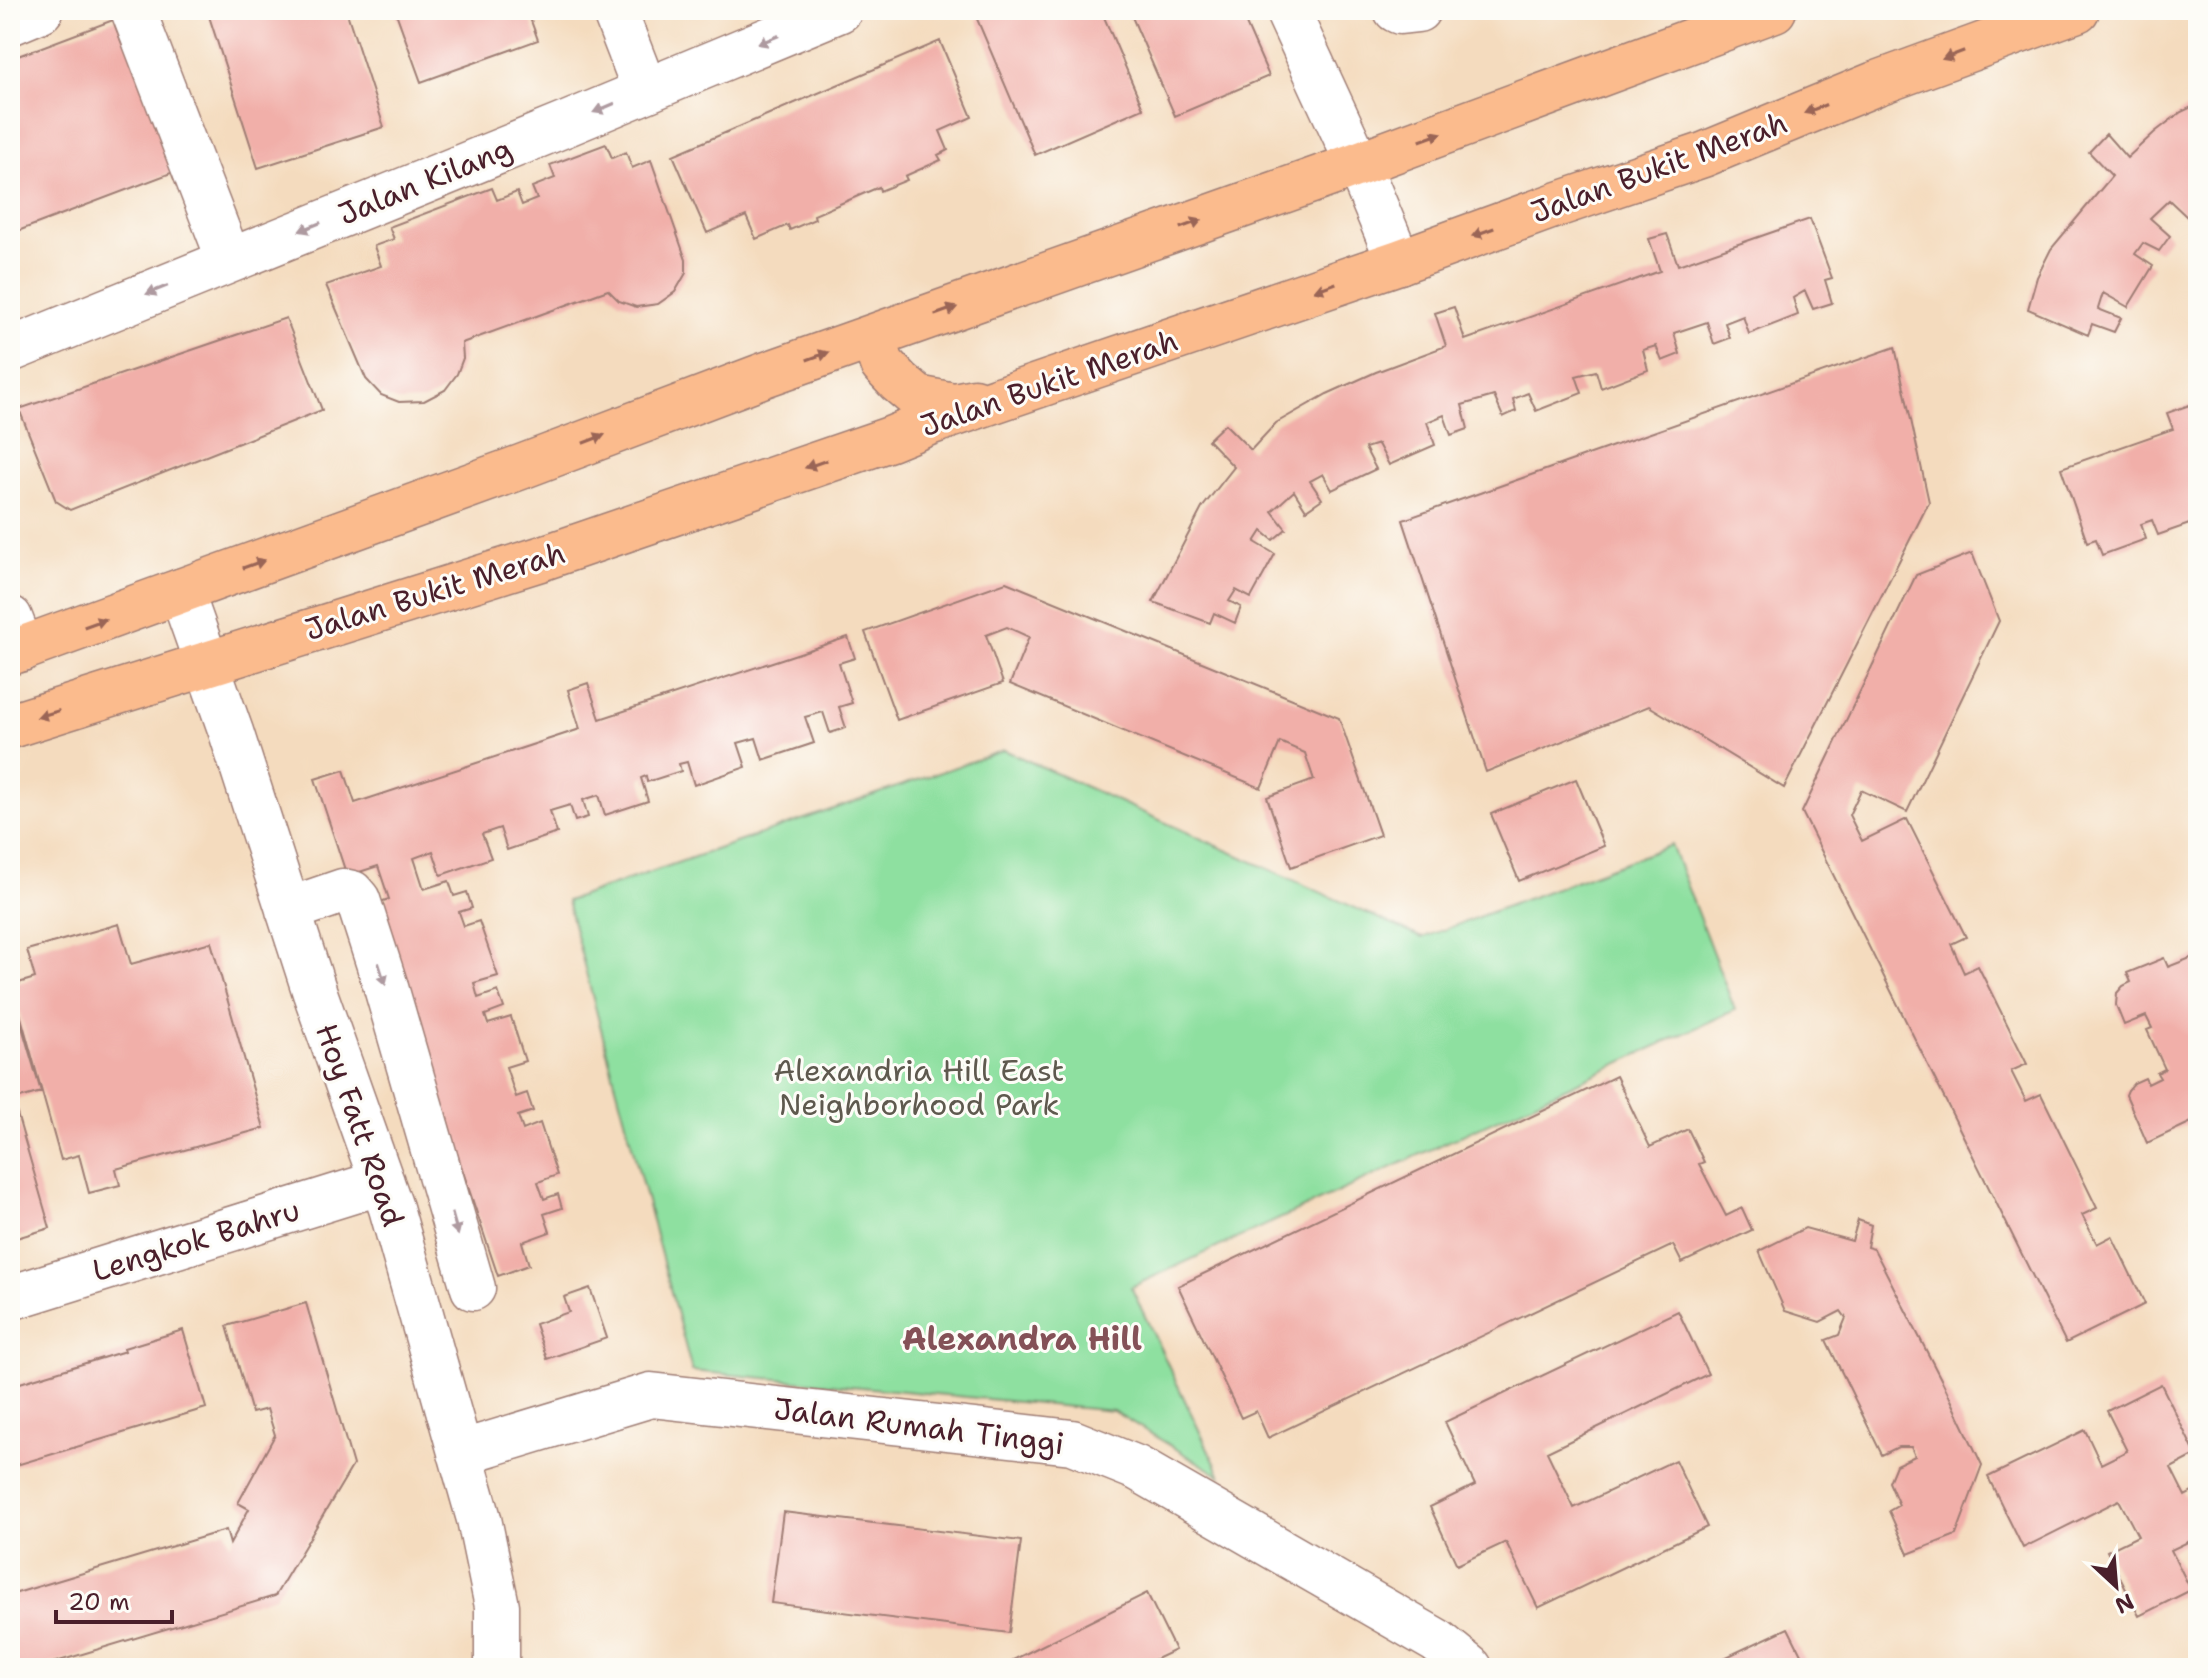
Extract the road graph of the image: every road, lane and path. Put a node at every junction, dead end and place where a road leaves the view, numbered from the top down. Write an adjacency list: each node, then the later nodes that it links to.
1 (41, 10): 10 (street)
2 (133, 10): 13 (street)
3 (614, 10): 11 (street)
4 (840, 10): 11 (street, Jalan Kilang, one-way to 11)
5 (1287, 10): 12 (street)
6 (1396, 10): 7 (street)
7 (1418, 10)
8 (1774, 10): 12 (main road, one-way to 8)
9 (2077, 10): 14 (main road, Jalan Bukit Merah, one-way to 14)
10 (10, 23)
11 (645, 90): 13 (street, Jalan Kilang, one-way to 13)
12 (1358, 164): 14 (street); 15 (main road, one-way to 12)
13 (229, 260): 16 (street, Jalan Kilang, one-way to 16)
14 (1399, 262): 17 (main road, Jalan Bukit Merah, one-way to 17)
15 (873, 337): 17 (main road); 18 (main road, one-way to 15)
16 (10, 350)
17 (1016, 393): 20 (main road, Jalan Bukit Merah, one-way to 20)
18 (181, 591): 19 (main road, one-way to 18); 20 (street, Hoy Fatt Road)
19 (14, 640)
20 (207, 664): 21 (main road, Jalan Bukit Merah, one-way to 21); 22 (street, Hoy Fatt Road)
21 (10, 726)
22 (288, 910): 23 (street, Hoy Fatt Road); 24 (street, one-way to 24)
23 (382, 1182): 25 (street, Lengkok Bahru); 26 (street, Hoy Fatt Road)
24 (473, 1288)
25 (10, 1298)
26 (460, 1453): 27 (street, Hoy Fatt Road); 28 (street, Jalan Rumah Tinggi)
27 (497, 1668)
28 (1470, 1668)

